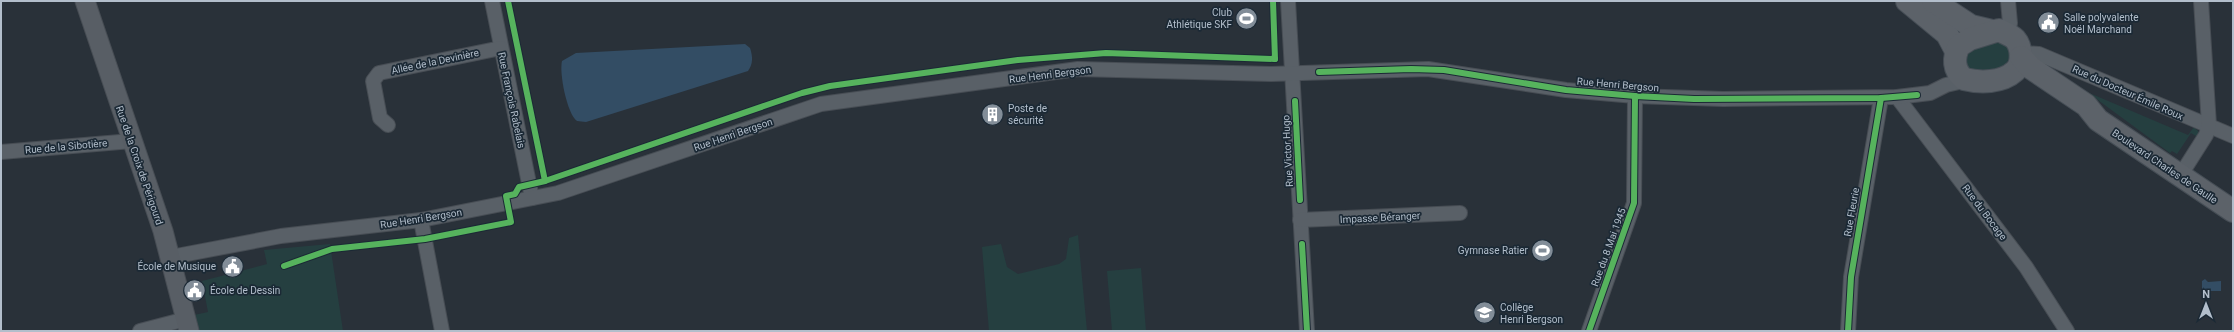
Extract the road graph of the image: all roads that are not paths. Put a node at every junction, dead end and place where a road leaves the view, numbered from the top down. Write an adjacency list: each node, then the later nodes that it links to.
1 (85, 1): 19 (street, Rue de la Croix de Périgourd)
2 (492, 1): 9 (street, Rue François Rabelais)
3 (1288, 1): 12 (street, Rue Victor Hugo)
4 (1907, 1): 11 (main road)
5 (1933, 1): 8 (main road)
6 (2008, 1): 8 (street)
7 (2201, 1): 17 (street)
8 (2000, 32): 10 (main road); 11 (main road)
9 (501, 48): 16 (street, Allée de la Devinière); 22 (street, Rue François Rabelais)
10 (2018, 61): 11 (main road); 17 (street, Rue du Docteur Émile Roux); 21 (main road, Boulevard Charles de Gaulle)
11 (1956, 71): 14 (street, Rue Henri Bergson)
12 (1294, 74): 13 (street, Rue Henri Bergson); 22 (street, Rue Henri Bergson); 26 (street, Rue Victor Hugo)
13 (1635, 96): 15 (street, Rue Henri Bergson); 32 (street, Rue du 8 Mai 1945)
14 (1897, 97): 15 (street, Rue Henri Bergson); 34 (street, Rue du Bocage)
15 (1881, 98): 33 (street, Rue Fleurie)
16 (388, 125)
17 (2209, 125): 18 (street, Rue du Docteur Émile Roux); 21 (street)
18 (2233, 136)
19 (132, 141): 20 (street, Rue de la Sibotière); 27 (street, Rue de la Croix de Périgourd)
20 (1, 152)
21 (2180, 176): 23 (main road, Boulevard Charles de Gaulle)
22 (532, 198): 25 (street, Rue Henri Bergson)
23 (2233, 211)
24 (1460, 213): 26 (street, Impasse Béranger)
25 (421, 220): 27 (street, Rue Henri Bergson); 30 (street)
26 (1300, 220): 31 (street, Rue Victor Hugo)
27 (171, 257): 28 (street, Rue de la Croix de Périgourd)
28 (188, 325): 29 (street)
29 (140, 331)
30 (442, 331)
31 (1306, 331)
32 (1589, 331)
33 (1848, 331)
34 (2067, 331)

